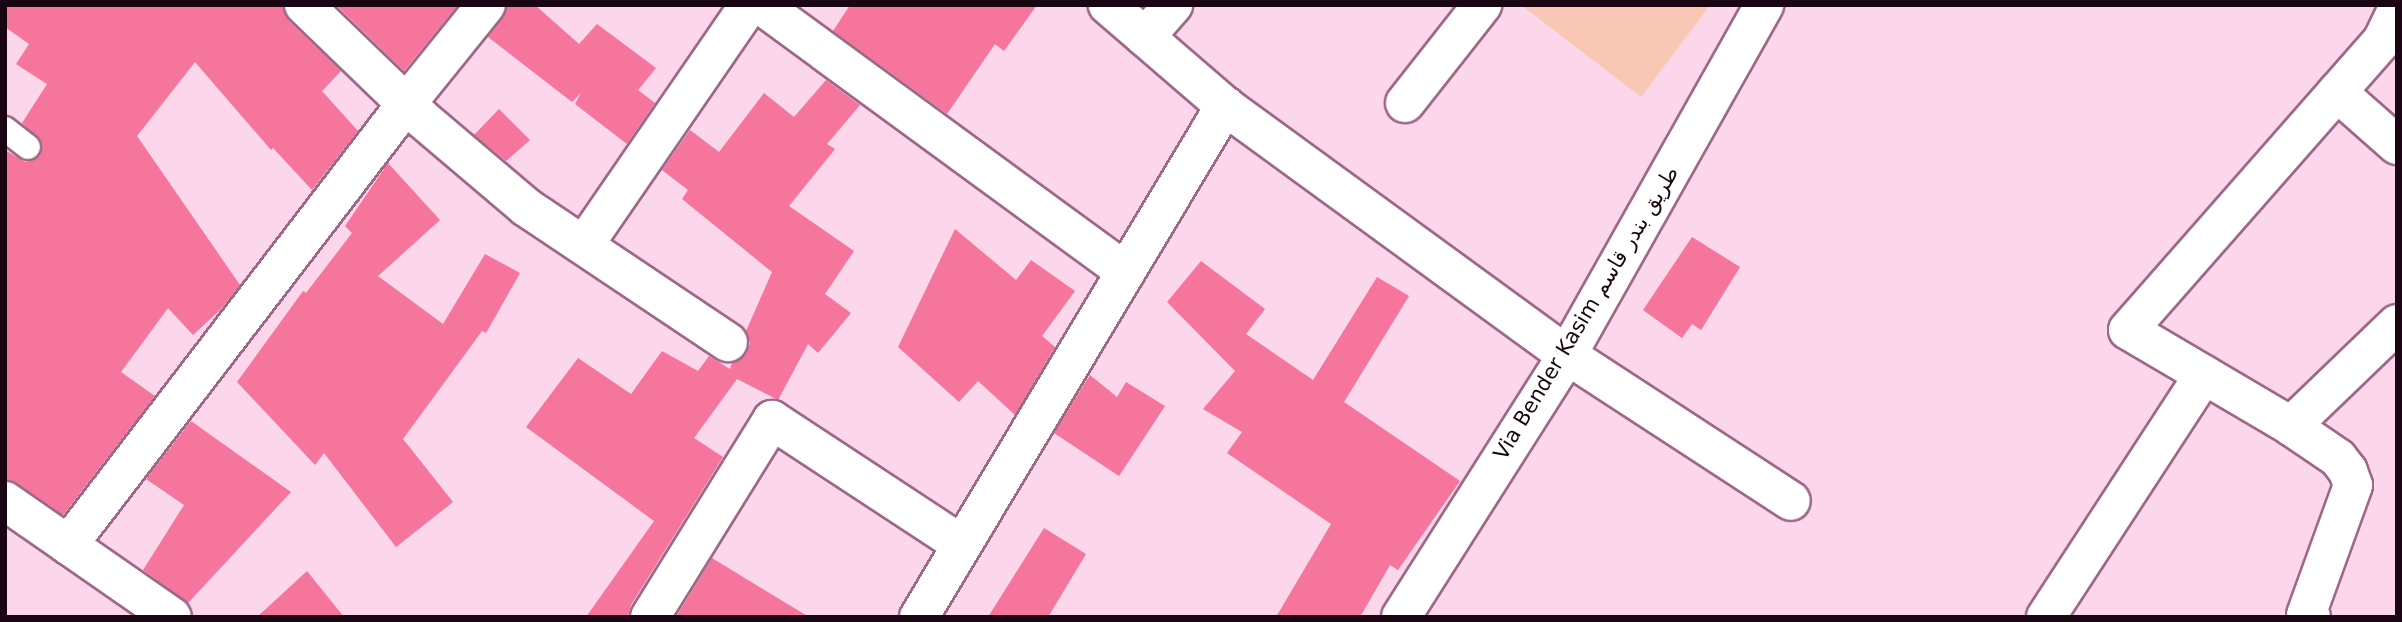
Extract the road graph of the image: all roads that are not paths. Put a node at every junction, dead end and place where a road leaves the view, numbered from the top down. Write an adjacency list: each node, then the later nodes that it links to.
1 (304, 5): 13 (street)
2 (486, 5): 13 (street)
3 (749, 5): 18 (street)
4 (761, 5): 19 (street)
5 (1108, 5): 10 (street)
6 (1174, 5): 10 (street)
7 (1482, 5): 12 (street)
8 (1764, 5): 22 (street, Via Bender Kasim طريق بندر قاسم)
9 (2392, 27): 11 (street)
10 (1145, 37): 14 (street)
11 (2337, 92): 16 (street); 23 (street)
12 (1405, 103)
13 (406, 104): 18 (street); 27 (street)
14 (1225, 106): 19 (street); 22 (street)
15 (5, 129): 17 (lane)
16 (2397, 145)
17 (29, 147)
18 (584, 245): 21 (street)
19 (1126, 272): 28 (street)
20 (2397, 324): 24 (street)
21 (728, 342)
22 (1567, 355): 26 (street); 29 (street, Via Bender Kasim طريق بندر قاسم)
23 (2204, 375): 24 (street); 34 (street)
24 (2291, 426): 30 (street)
25 (5, 501): 27 (street)
26 (1791, 501)
27 (68, 545): 31 (street)
28 (962, 545): 32 (street); 33 (street)
29 (1402, 616)
30 (2307, 616)
31 (172, 617)
32 (650, 617)
33 (919, 617)
34 (2046, 617)

